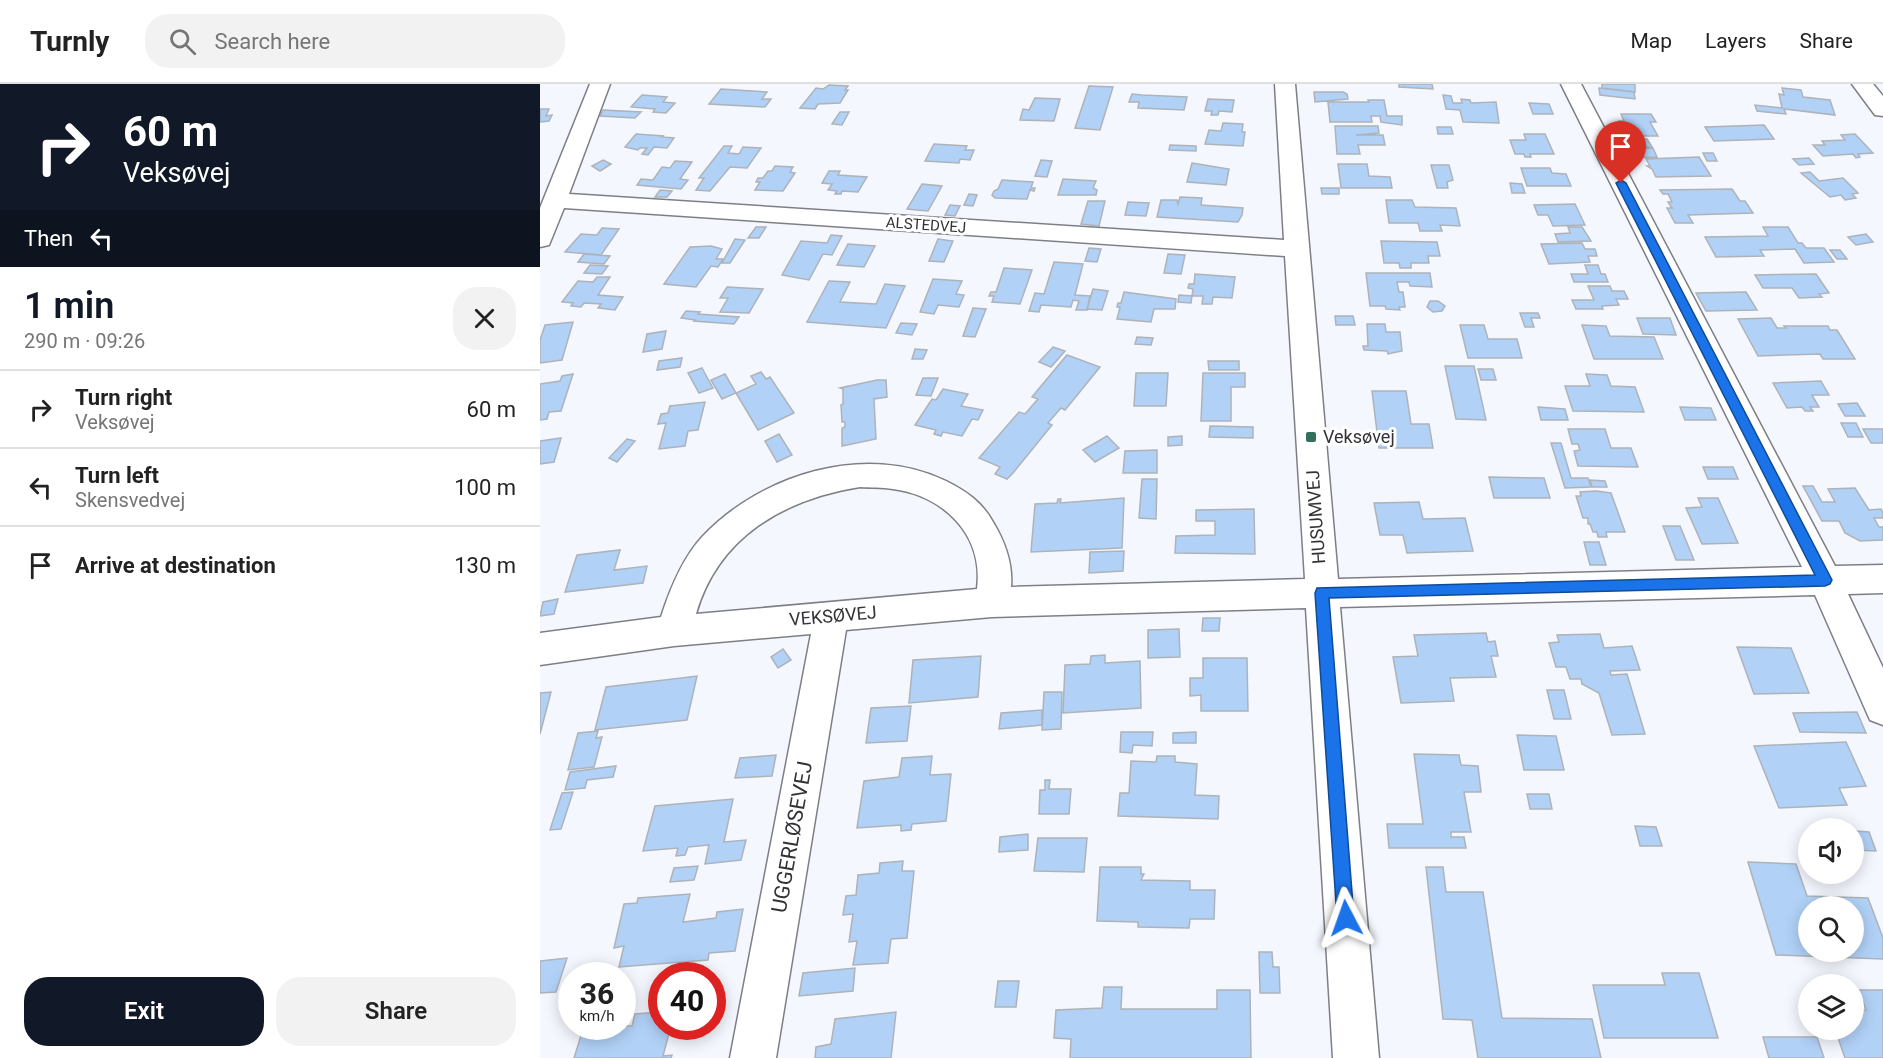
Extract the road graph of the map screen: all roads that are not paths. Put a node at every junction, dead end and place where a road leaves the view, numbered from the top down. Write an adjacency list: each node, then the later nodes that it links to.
1 (600, 84): 6 (street)
2 (1285, 84): 8 (street, HUSUMVEJ)
3 (1572, 84): 10 (street)
4 (1862, 84): 5 (street)
5 (1883, 110)
6 (556, 200): 7 (street); 8 (street, ALSTEDVEJ)
7 (540, 239)
8 (1297, 249): 11 (street, HUSUMVEJ)
9 (1883, 579): 10 (street, VEKSØVEJ)
10 (1825, 580): 11 (street, VEKSØVEJ); 16 (street)
11 (1322, 593): 12 (street, VEKSØVEJ); 18 (street, HUSUMVEJ)
12 (992, 602): 13 (street, VEKSØVEJ); 14 (street)
13 (831, 616): 14 (street, VEKSØVEJ); 17 (street, UGGERLØSEVEJ)
14 (674, 630): 15 (street, VEKSØVEJ)
15 (540, 649)
16 (1883, 708)
17 (753, 1058)
18 (1356, 1058)

